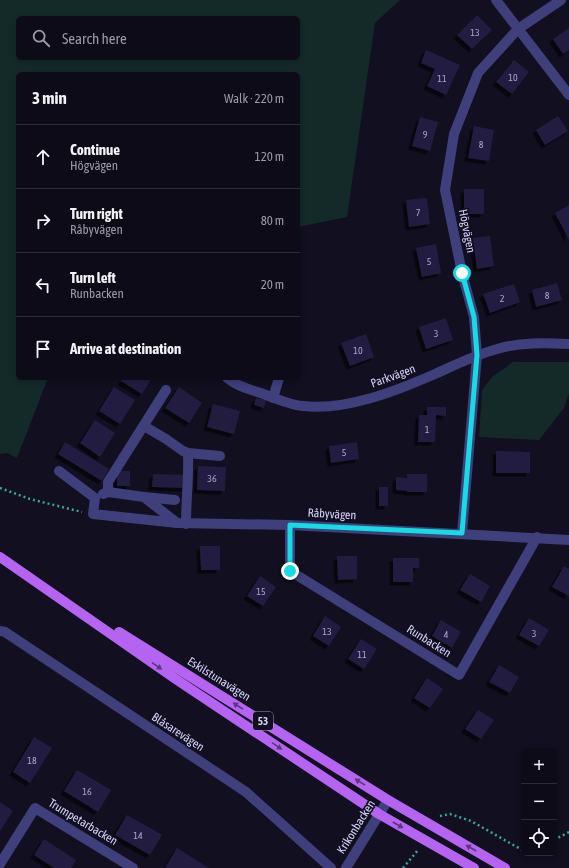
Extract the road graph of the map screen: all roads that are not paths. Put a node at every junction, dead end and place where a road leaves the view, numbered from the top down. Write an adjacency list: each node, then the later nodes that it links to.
1 (496, 0): 3 (street)
2 (561, 0): 3 (street, Högvägen)
3 (518, 29): 4 (street); 6 (street, Högvägen)
4 (569, 95)
5 (569, 344): 6 (street, Parkvägen)
6 (477, 355): 10 (street, Parkvägen); 21 (street, Högvägen)
7 (229, 380): 10 (street, Parkvägen)
8 (278, 380): 10 (street)
9 (166, 390): 11 (street)
10 (273, 398)
11 (144, 426): 12 (street); 15 (street)
12 (188, 453): 13 (street); 19 (street)
13 (220, 456)
14 (59, 471): 17 (street)
15 (108, 492): 16 (street); 17 (street)
16 (144, 497): 18 (street); 19 (street)
17 (95, 498): 19 (street, Råbyvägen)
18 (174, 500)
19 (181, 523): 20 (street, Råbyvägen)
20 (290, 525): 21 (street, Råbyvägen); 22 (street, Runbacken)
21 (462, 533): 22 (street, Råbyvägen)
22 (537, 537): 23 (street, Råbyvägen)
23 (569, 540)
24 (0, 557): 25 (main road, Eskilstunavägen / 53)
25 (22, 572): 27 (main road, Eskilstunavägen / 53, one-way to 25); 28 (main road, Eskilstunavägen / 53, one-way to 28)
26 (0, 631): 31 (street, Blåsarevägen)
27 (388, 800): 28 (street, Krikonbacken); 34 (main road, Eskilstunavägen / 53, one-way to 27)
28 (379, 814): 32 (street, Krikonbacken); 33 (main road, Eskilstunavägen / 53, one-way to 33)
29 (0, 864): 30 (street, Trumpetarbacken)
30 (133, 868)
31 (331, 868)
32 (346, 868)
33 (474, 868)
34 (505, 868)

